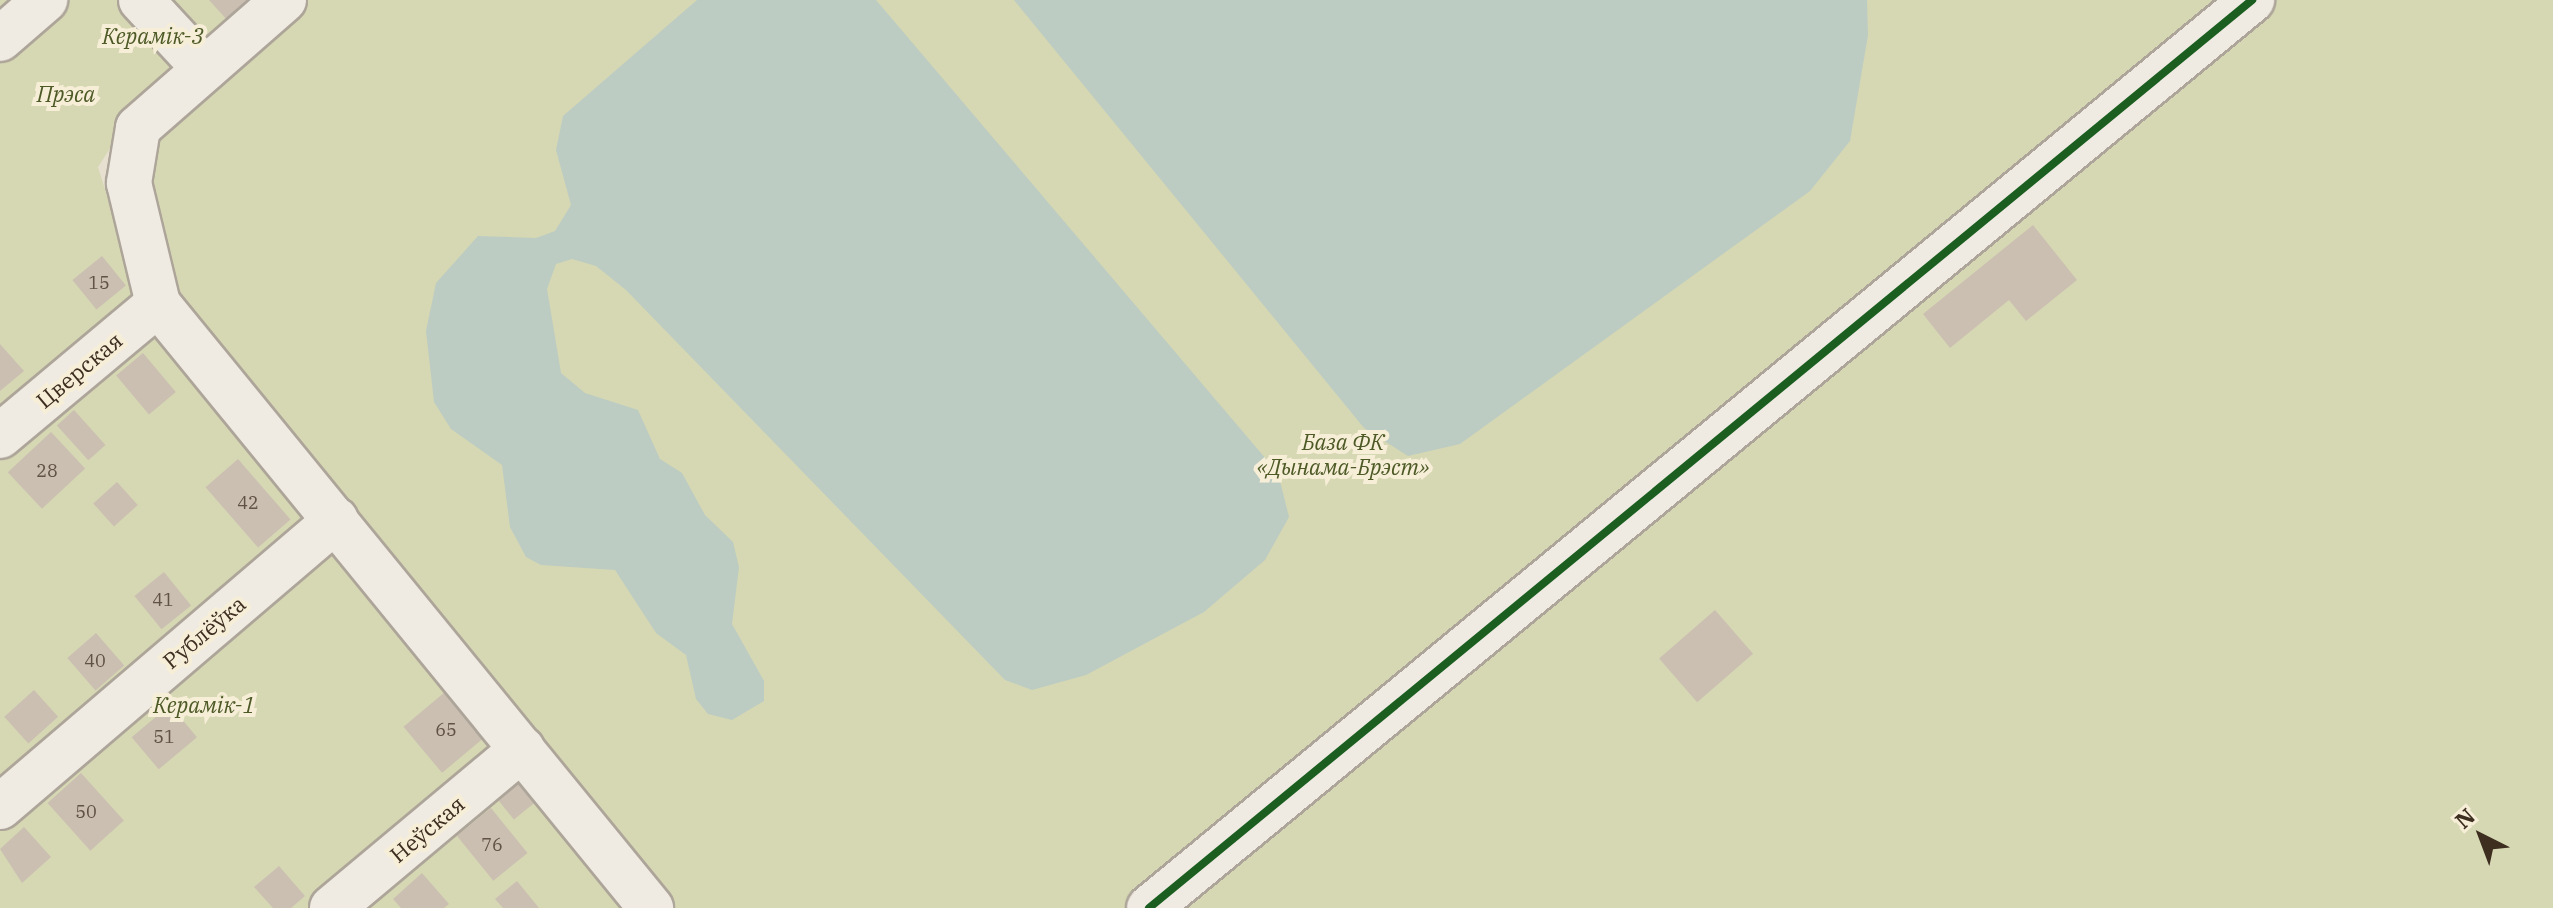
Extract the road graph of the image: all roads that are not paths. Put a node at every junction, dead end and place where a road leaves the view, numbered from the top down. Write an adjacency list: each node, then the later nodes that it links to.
1 (45, 0): 5 (street)
2 (141, 0): 6 (street)
3 (284, 0): 6 (street)
4 (2252, 0): 14 (street)
5 (0, 39)
6 (205, 69): 7 (street)
7 (158, 304): 8 (street, Цверская); 9 (street)
8 (0, 436)
9 (336, 520): 10 (street); 11 (street, Рублёўка)
10 (522, 749): 12 (street, Неўская); 13 (street)
11 (0, 807)
12 (332, 908)
13 (651, 908)
14 (1149, 908)

